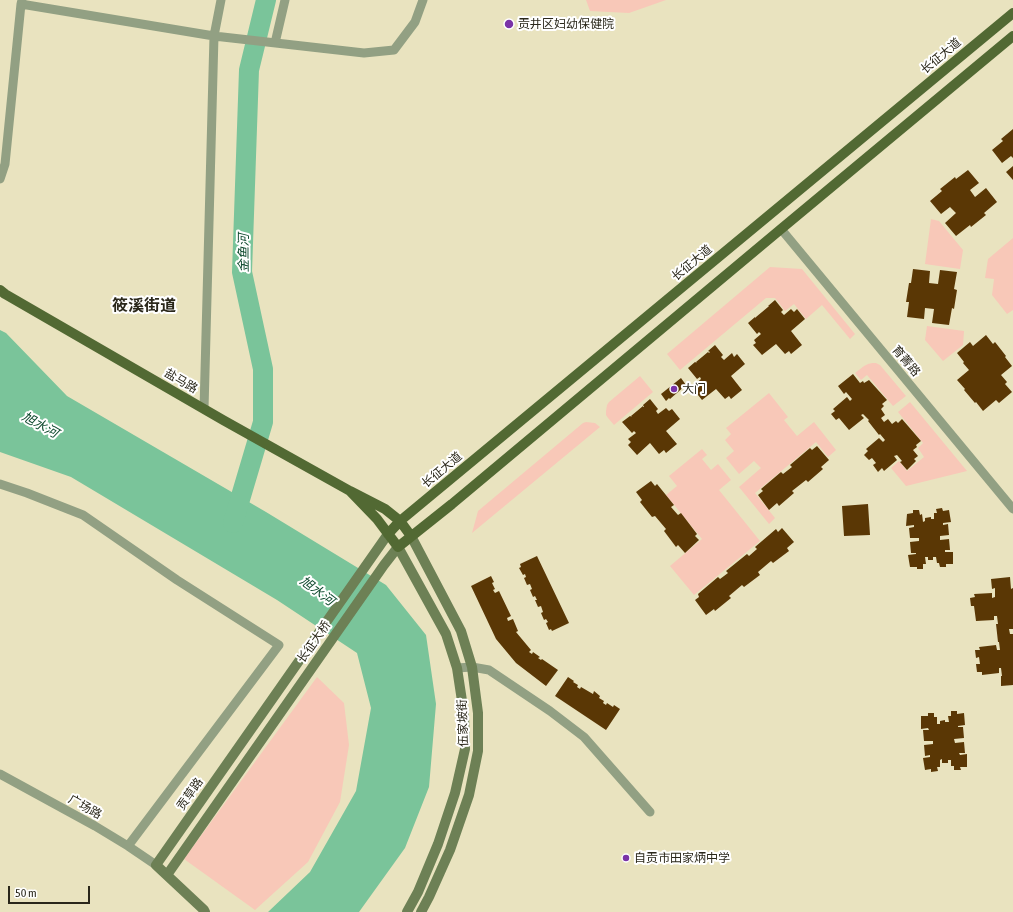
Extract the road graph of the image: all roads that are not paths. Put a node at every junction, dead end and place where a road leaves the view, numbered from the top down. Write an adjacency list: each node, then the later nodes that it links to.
1 (221, 0): 6 (street)
2 (285, 0): 8 (street)
3 (423, 0): 8 (street)
4 (22, 2): 6 (street); 9 (street)
5 (1013, 13): 16 (main road, 长征大道)
6 (214, 36): 8 (street); 12 (street)
7 (1013, 36): 10 (main road)
8 (275, 43)
9 (0, 179)
10 (781, 229): 15 (street, 育菁路); 18 (main road)
11 (0, 290): 12 (main road, 盐马路)
12 (204, 409): 14 (main road, 盐马路)
13 (0, 484): 25 (street)
14 (350, 491): 16 (main road, 盐马路); 17 (main road)
15 (1013, 509)
16 (400, 521): 17 (main road, 长征大道); 18 (main road, 盐马路)
17 (388, 534): 19 (main road); 22 (main road, 长征大桥)
18 (411, 536): 19 (main road); 20 (main road, 伍家坡街)
19 (398, 548): 21 (main road, 伍家坡街); 27 (main road, 长征大桥)
20 (472, 667): 21 (street); 24 (street); 30 (main road, 伍家坡街)
21 (457, 668): 29 (main road, 伍家坡街)
22 (255, 725): 26 (main road, 贡草路)
23 (0, 774): 25 (street, 广场路)
24 (650, 812)
25 (128, 846): 26 (street, 广场路)
26 (156, 865): 27 (main road)
27 (167, 875): 28 (main road)
28 (205, 912)
29 (407, 912)
30 (421, 912)

